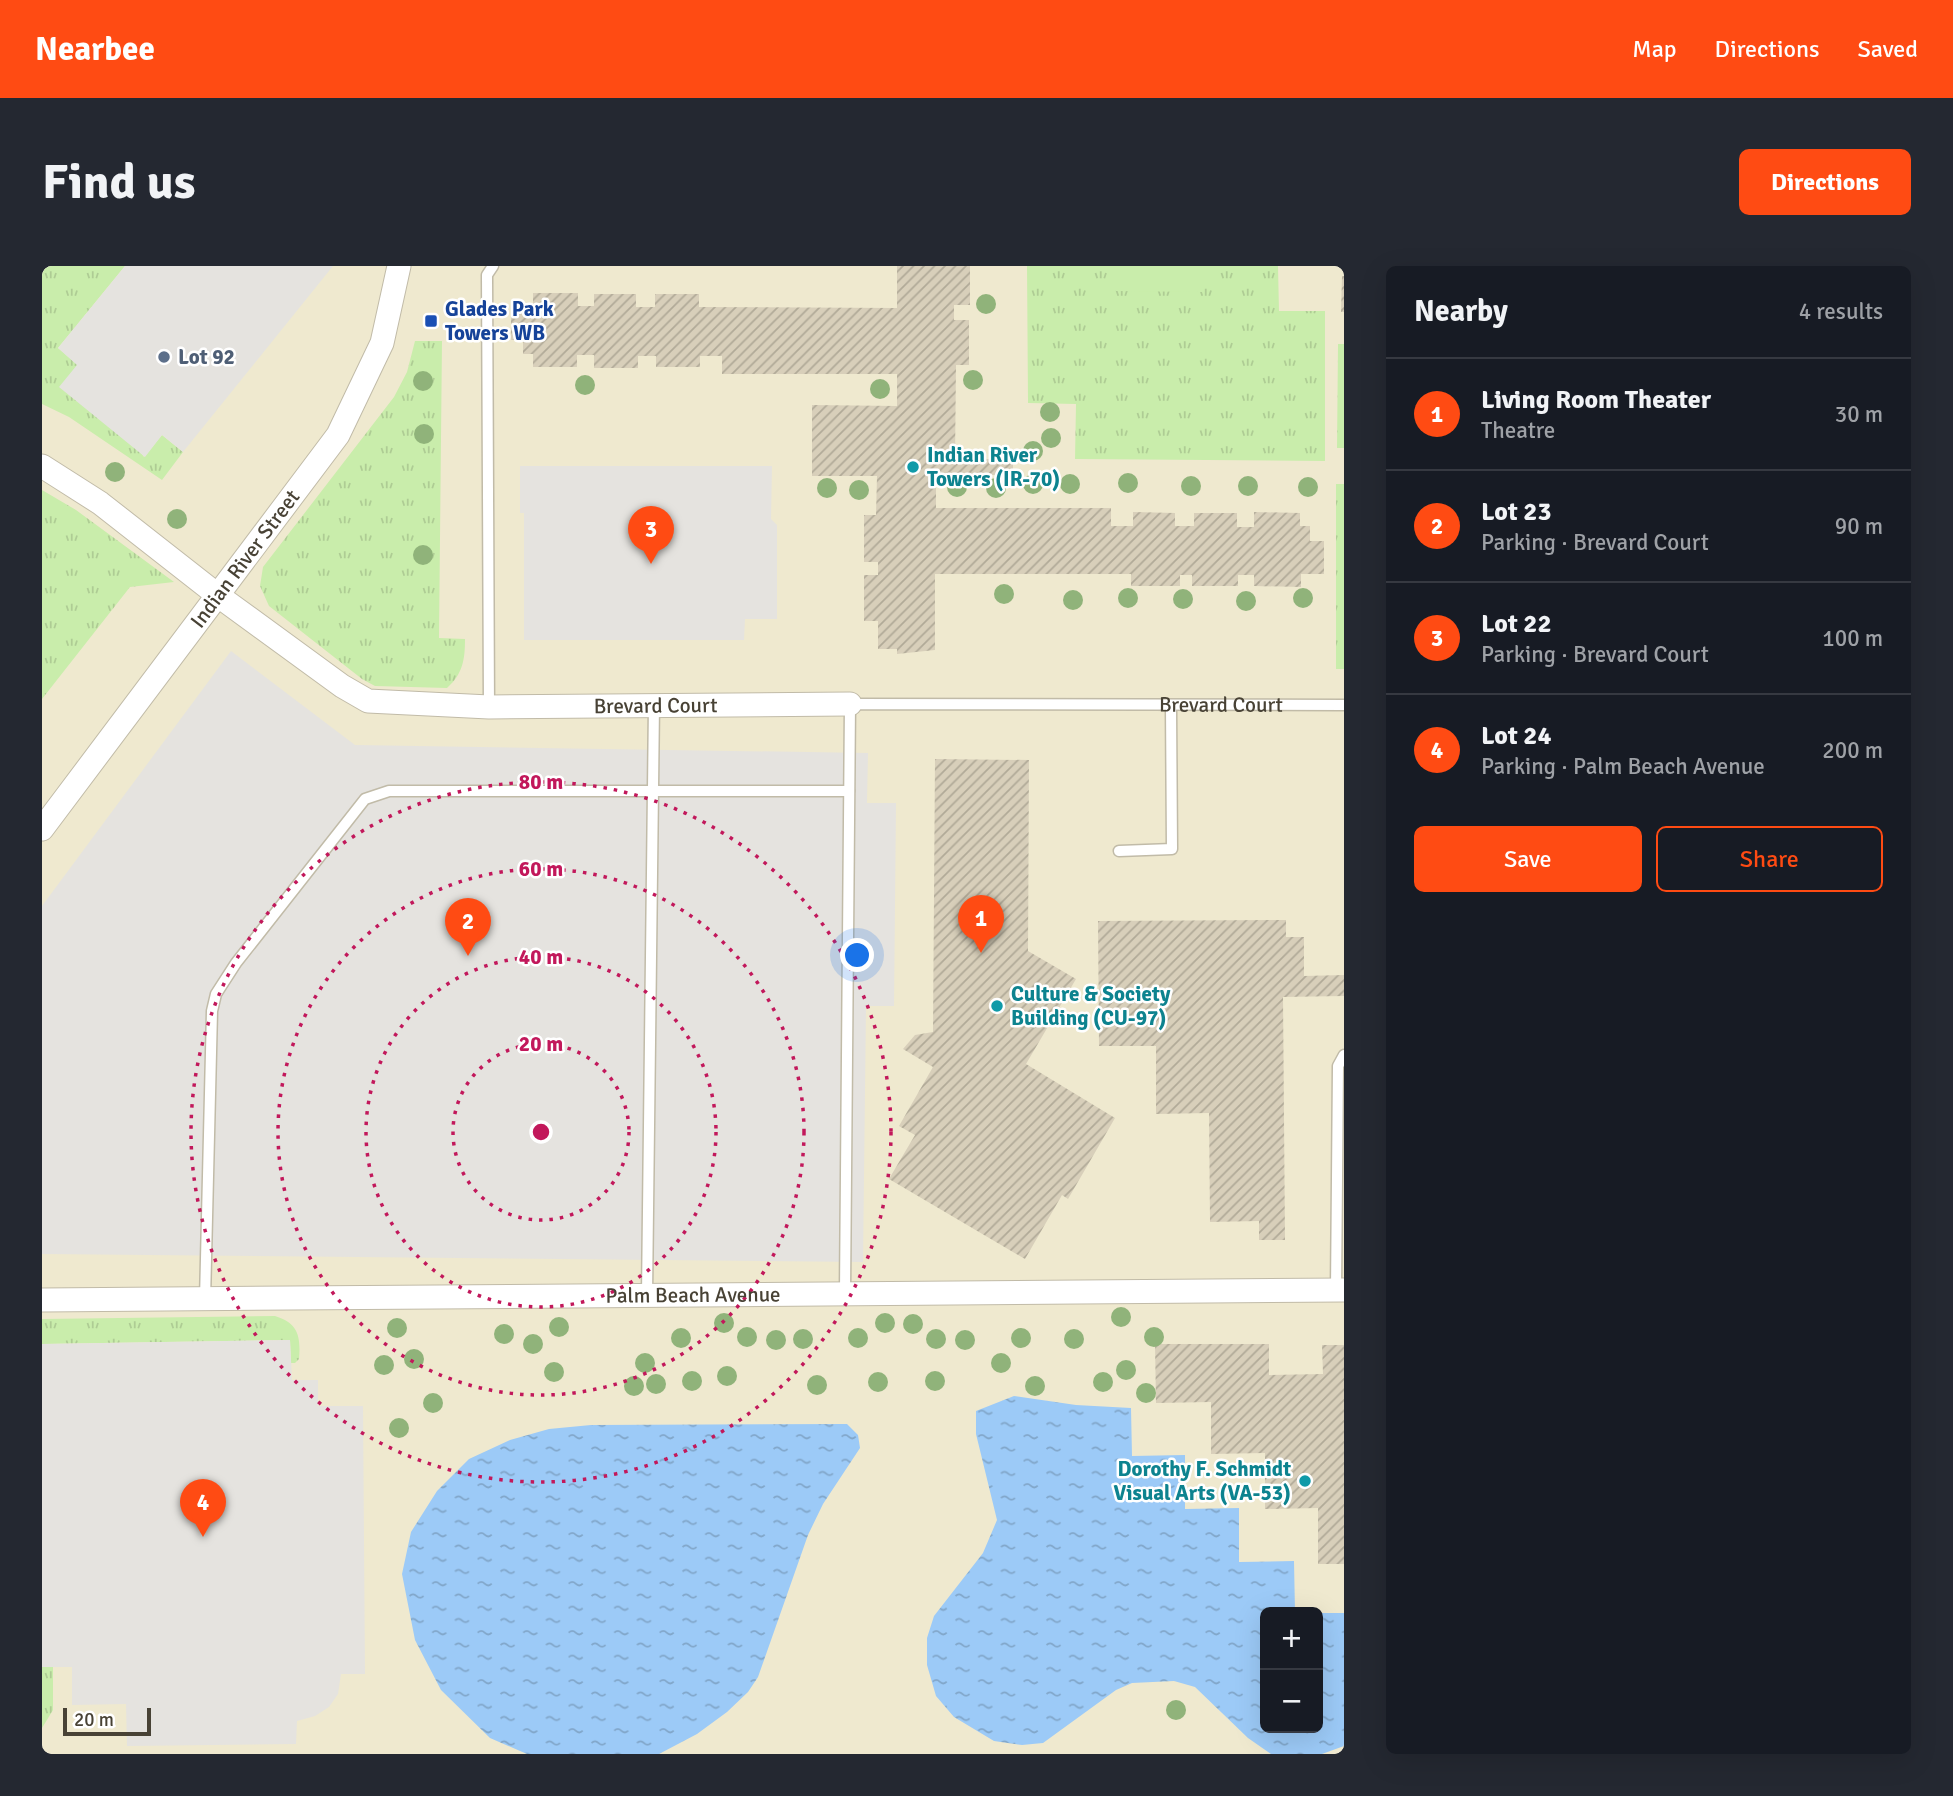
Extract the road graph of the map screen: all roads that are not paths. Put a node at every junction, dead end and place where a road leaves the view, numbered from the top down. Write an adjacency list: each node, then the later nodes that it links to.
1 (399, 266): 4 (street, Indian River Street)
2 (494, 266): 8 (lane)
3 (42, 466): 4 (street, Brevard Court)
4 (220, 597): 8 (street, Brevard Court); 12 (street, Indian River Street)
5 (654, 704): 6 (street, Brevard Court); 8 (street, Brevard Court); 10 (lane)
6 (850, 704): 9 (lane, Brevard Court); 11 (lane)
7 (1344, 705): 9 (lane, Brevard Court)
8 (489, 707)
9 (1171, 707): 13 (lane)
10 (654, 791): 11 (lane); 17 (lane); 19 (lane)
11 (849, 791): 16 (lane)
12 (42, 829)
13 (1119, 851)
14 (1344, 1055): 15 (lane)
15 (1340, 1290): 16 (street, Palm Beach Avenue)
16 (845, 1292): 17 (street, Palm Beach Avenue)
17 (647, 1295): 19 (street, Palm Beach Avenue)
18 (42, 1300): 19 (street, Palm Beach Avenue)
19 (205, 1300)

